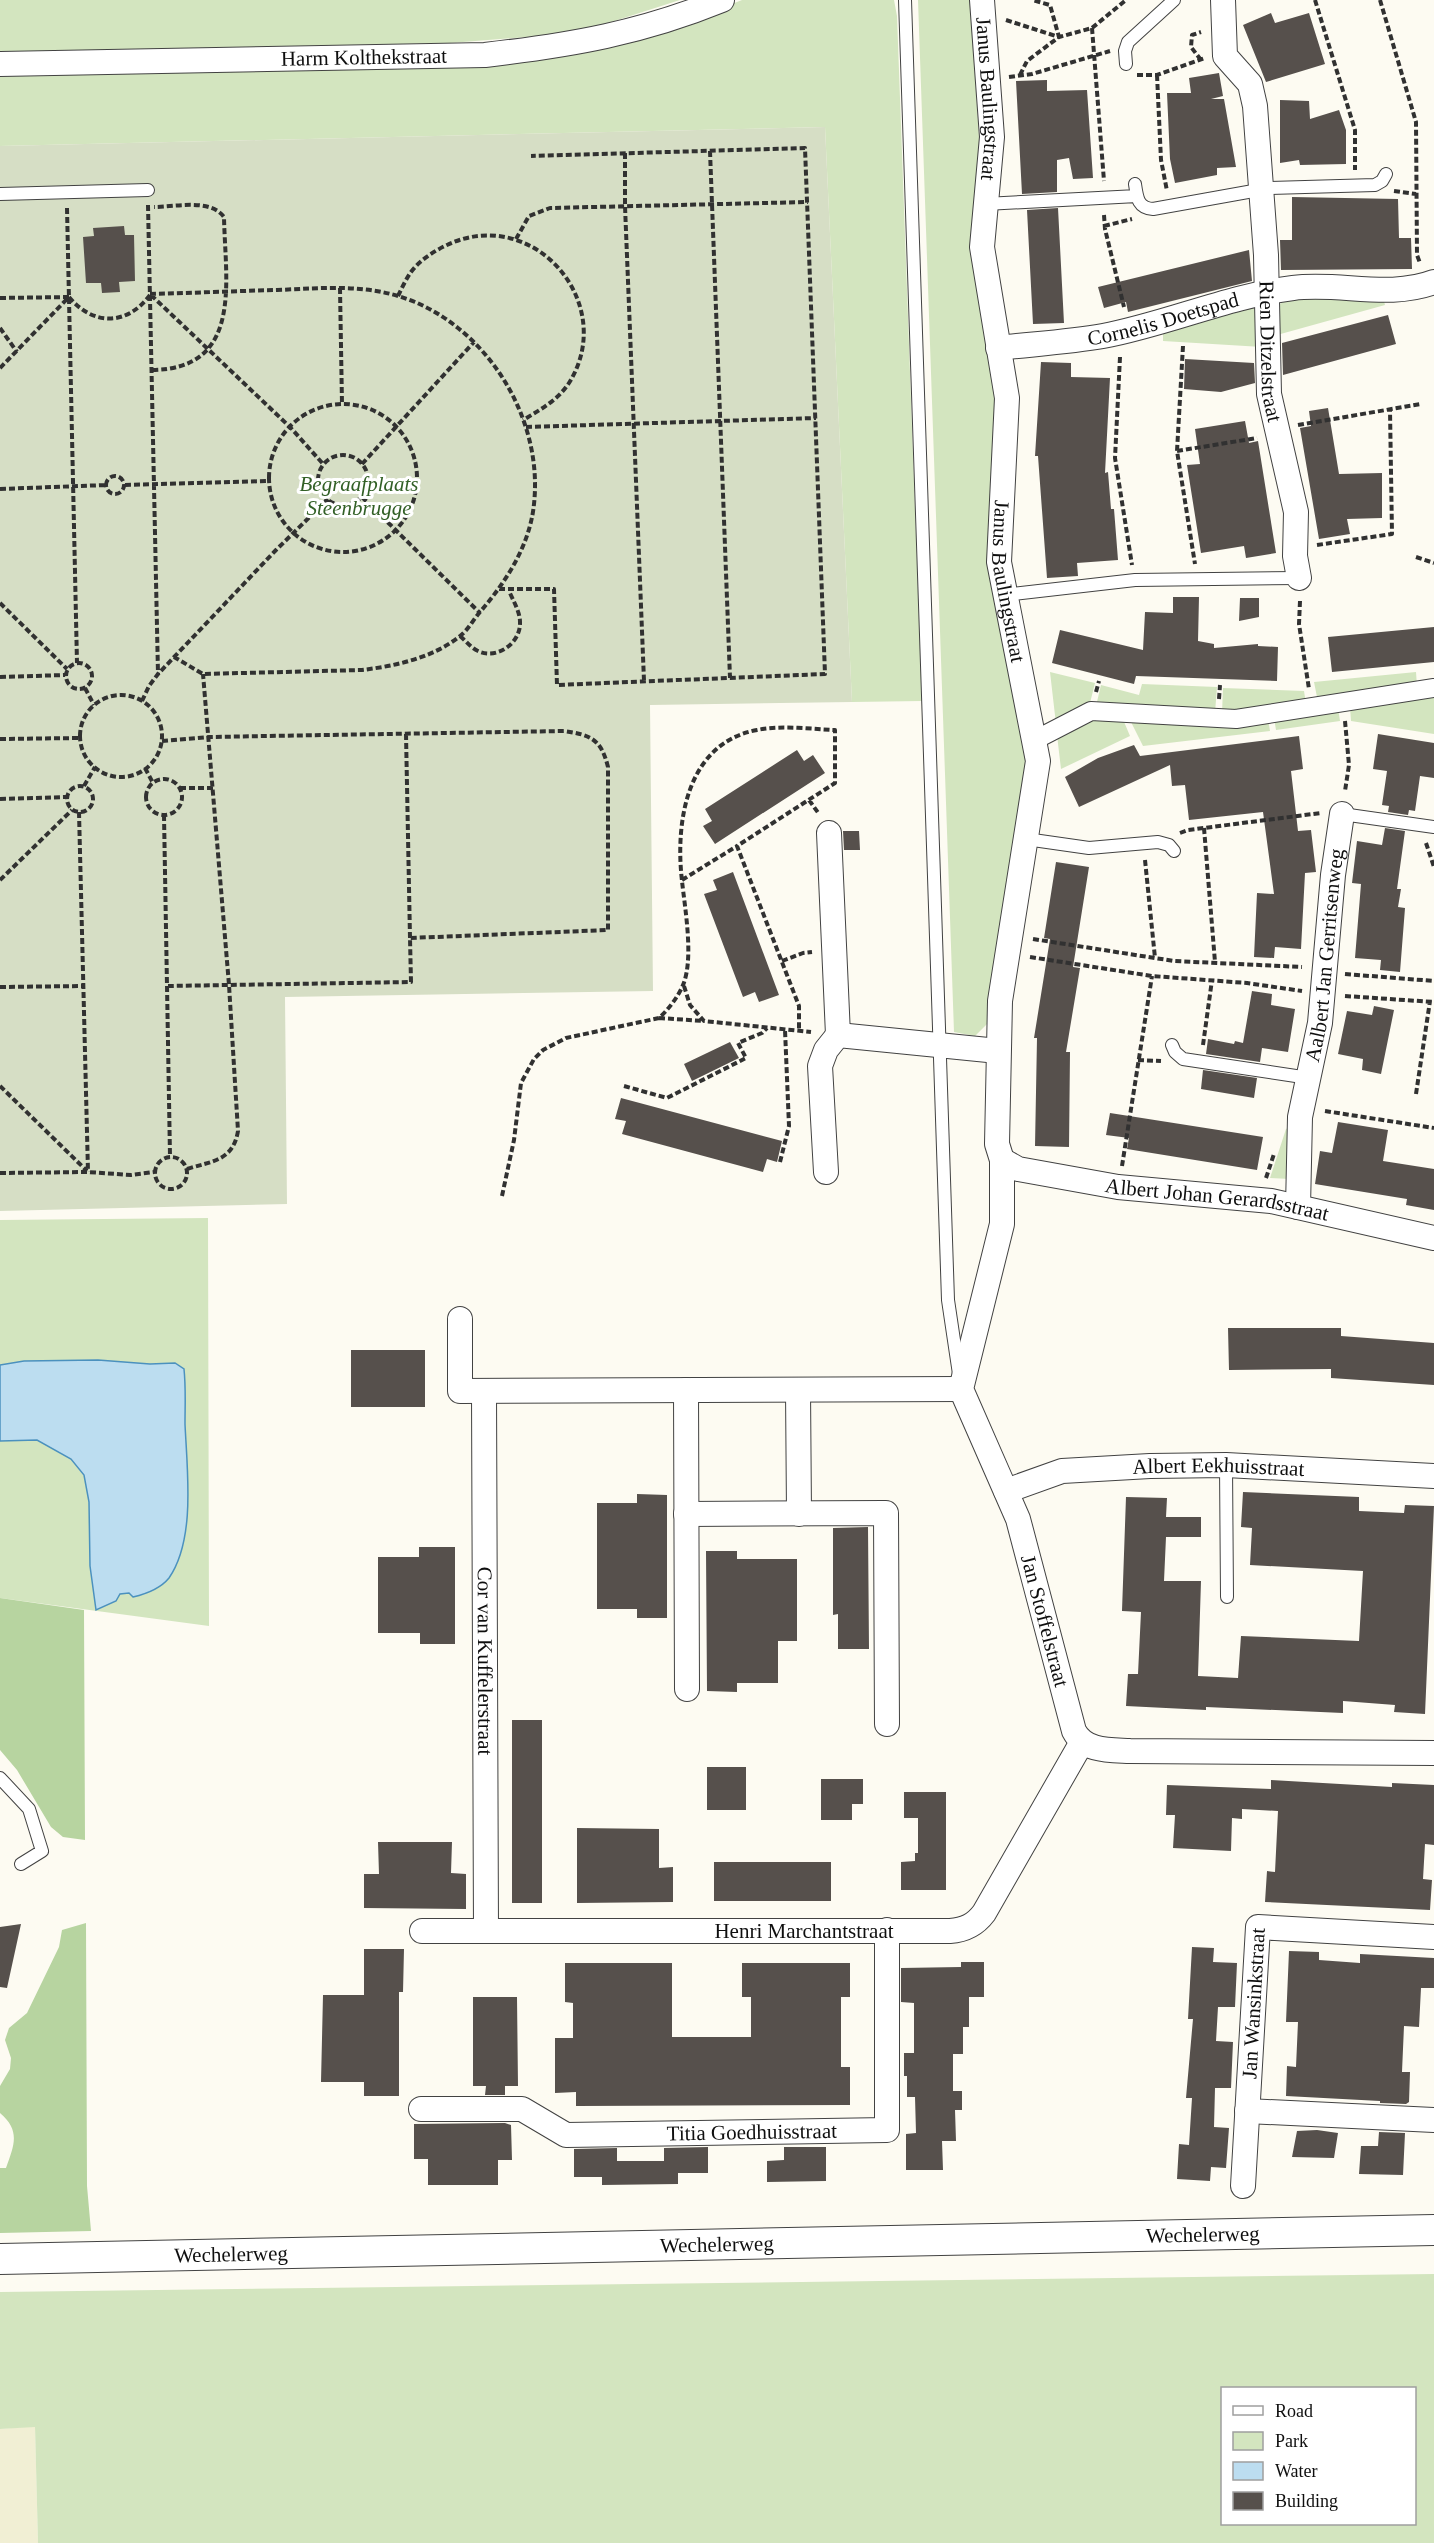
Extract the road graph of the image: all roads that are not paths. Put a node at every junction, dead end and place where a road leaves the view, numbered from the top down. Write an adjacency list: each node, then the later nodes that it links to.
1 (722, 0): 6 (street, Harm Kolthekstraat)
2 (905, 0): 26 (lane)
3 (1174, 0): 7 (lane)
4 (1223, 0): 10 (street, Rien Ditzelstraat)
5 (983, 10): 12 (street, Janus Baulingstraat)
6 (0, 64)
7 (1126, 64)
8 (1386, 174): 10 (lane)
9 (148, 190): 11 (lane)
10 (1262, 190): 12 (lane); 14 (street, Rien Ditzelstraat)
11 (0, 194)
12 (985, 204): 15 (street, Janus Baulingstraat)
13 (1431, 283): 14 (street, Cornelis Doetspad)
14 (1267, 292): 15 (street, Cornelis Doetspad); 16 (street, Rien Ditzelstraat)
15 (998, 348): 17 (street, Janus Baulingstraat)
16 (1299, 578): 17 (lane)
17 (1004, 595): 19 (street, Janus Baulingstraat)
18 (1434, 688): 19 (street)
19 (1034, 741): 23 (street, Janus Baulingstraat)
20 (1342, 814): 21 (lane); 29 (street, Aalbert Jan Gerritsenweg)
21 (1434, 827)
22 (829, 833): 25 (street)
23 (1026, 838): 24 (lane); 28 (street, Janus Baulingstraat)
24 (1171, 848)
25 (838, 1035): 26 (street); 31 (street)
26 (941, 1044): 28 (street); 35 (lane)
27 (1172, 1045): 29 (lane)
28 (998, 1051): 30 (street, Janus Baulingstraat)
29 (1309, 1078): 32 (street, Aalbert Jan Gerritsenweg)
30 (1002, 1160): 32 (street, Albert Johan Gerardsstraat); 35 (street)
31 (826, 1172)
32 (1298, 1207): 33 (street, Albert Johan Gerardsstraat)
33 (1434, 1238)
34 (460, 1319): 38 (street)
35 (961, 1389): 37 (street); 41 (street, Jan Stoffelstraat)
36 (686, 1390): 37 (street); 38 (street); 42 (street)
37 (798, 1390): 43 (street)
38 (484, 1391): 53 (street, Cor van Kuffelerstraat)
39 (1226, 1465): 40 (street, Albert Eekhuisstraat); 41 (street, Albert Eekhuisstraat); 44 (lane)
40 (1434, 1476)
41 (1006, 1491): 47 (street, Jan Stoffelstraat)
42 (686, 1514): 43 (street); 45 (street)
43 (799, 1514): 46 (street)
44 (1227, 1597)
45 (687, 1689)
46 (887, 1724)
47 (1082, 1742): 48 (street); 51 (street, Henri Marchantstraat)
48 (1434, 1753)
49 (0, 1778): 50 (lane)
50 (21, 1864)
51 (886, 1930): 53 (street, Henri Marchantstraat); 55 (street, Titia Goedhuisstraat)
52 (422, 1931): 53 (street, Henri Marchantstraat)
53 (486, 1931)
54 (1434, 1937): 56 (street, Jan Wansinkstraat)
55 (421, 2109)
56 (1247, 2111): 57 (street, Jan Wansinkstraat); 58 (street, Jan Wansinkstraat)
57 (1434, 2120)
58 (1243, 2186)
59 (1434, 2230): 60 (street, Wechelerweg)
60 (0, 2259)

